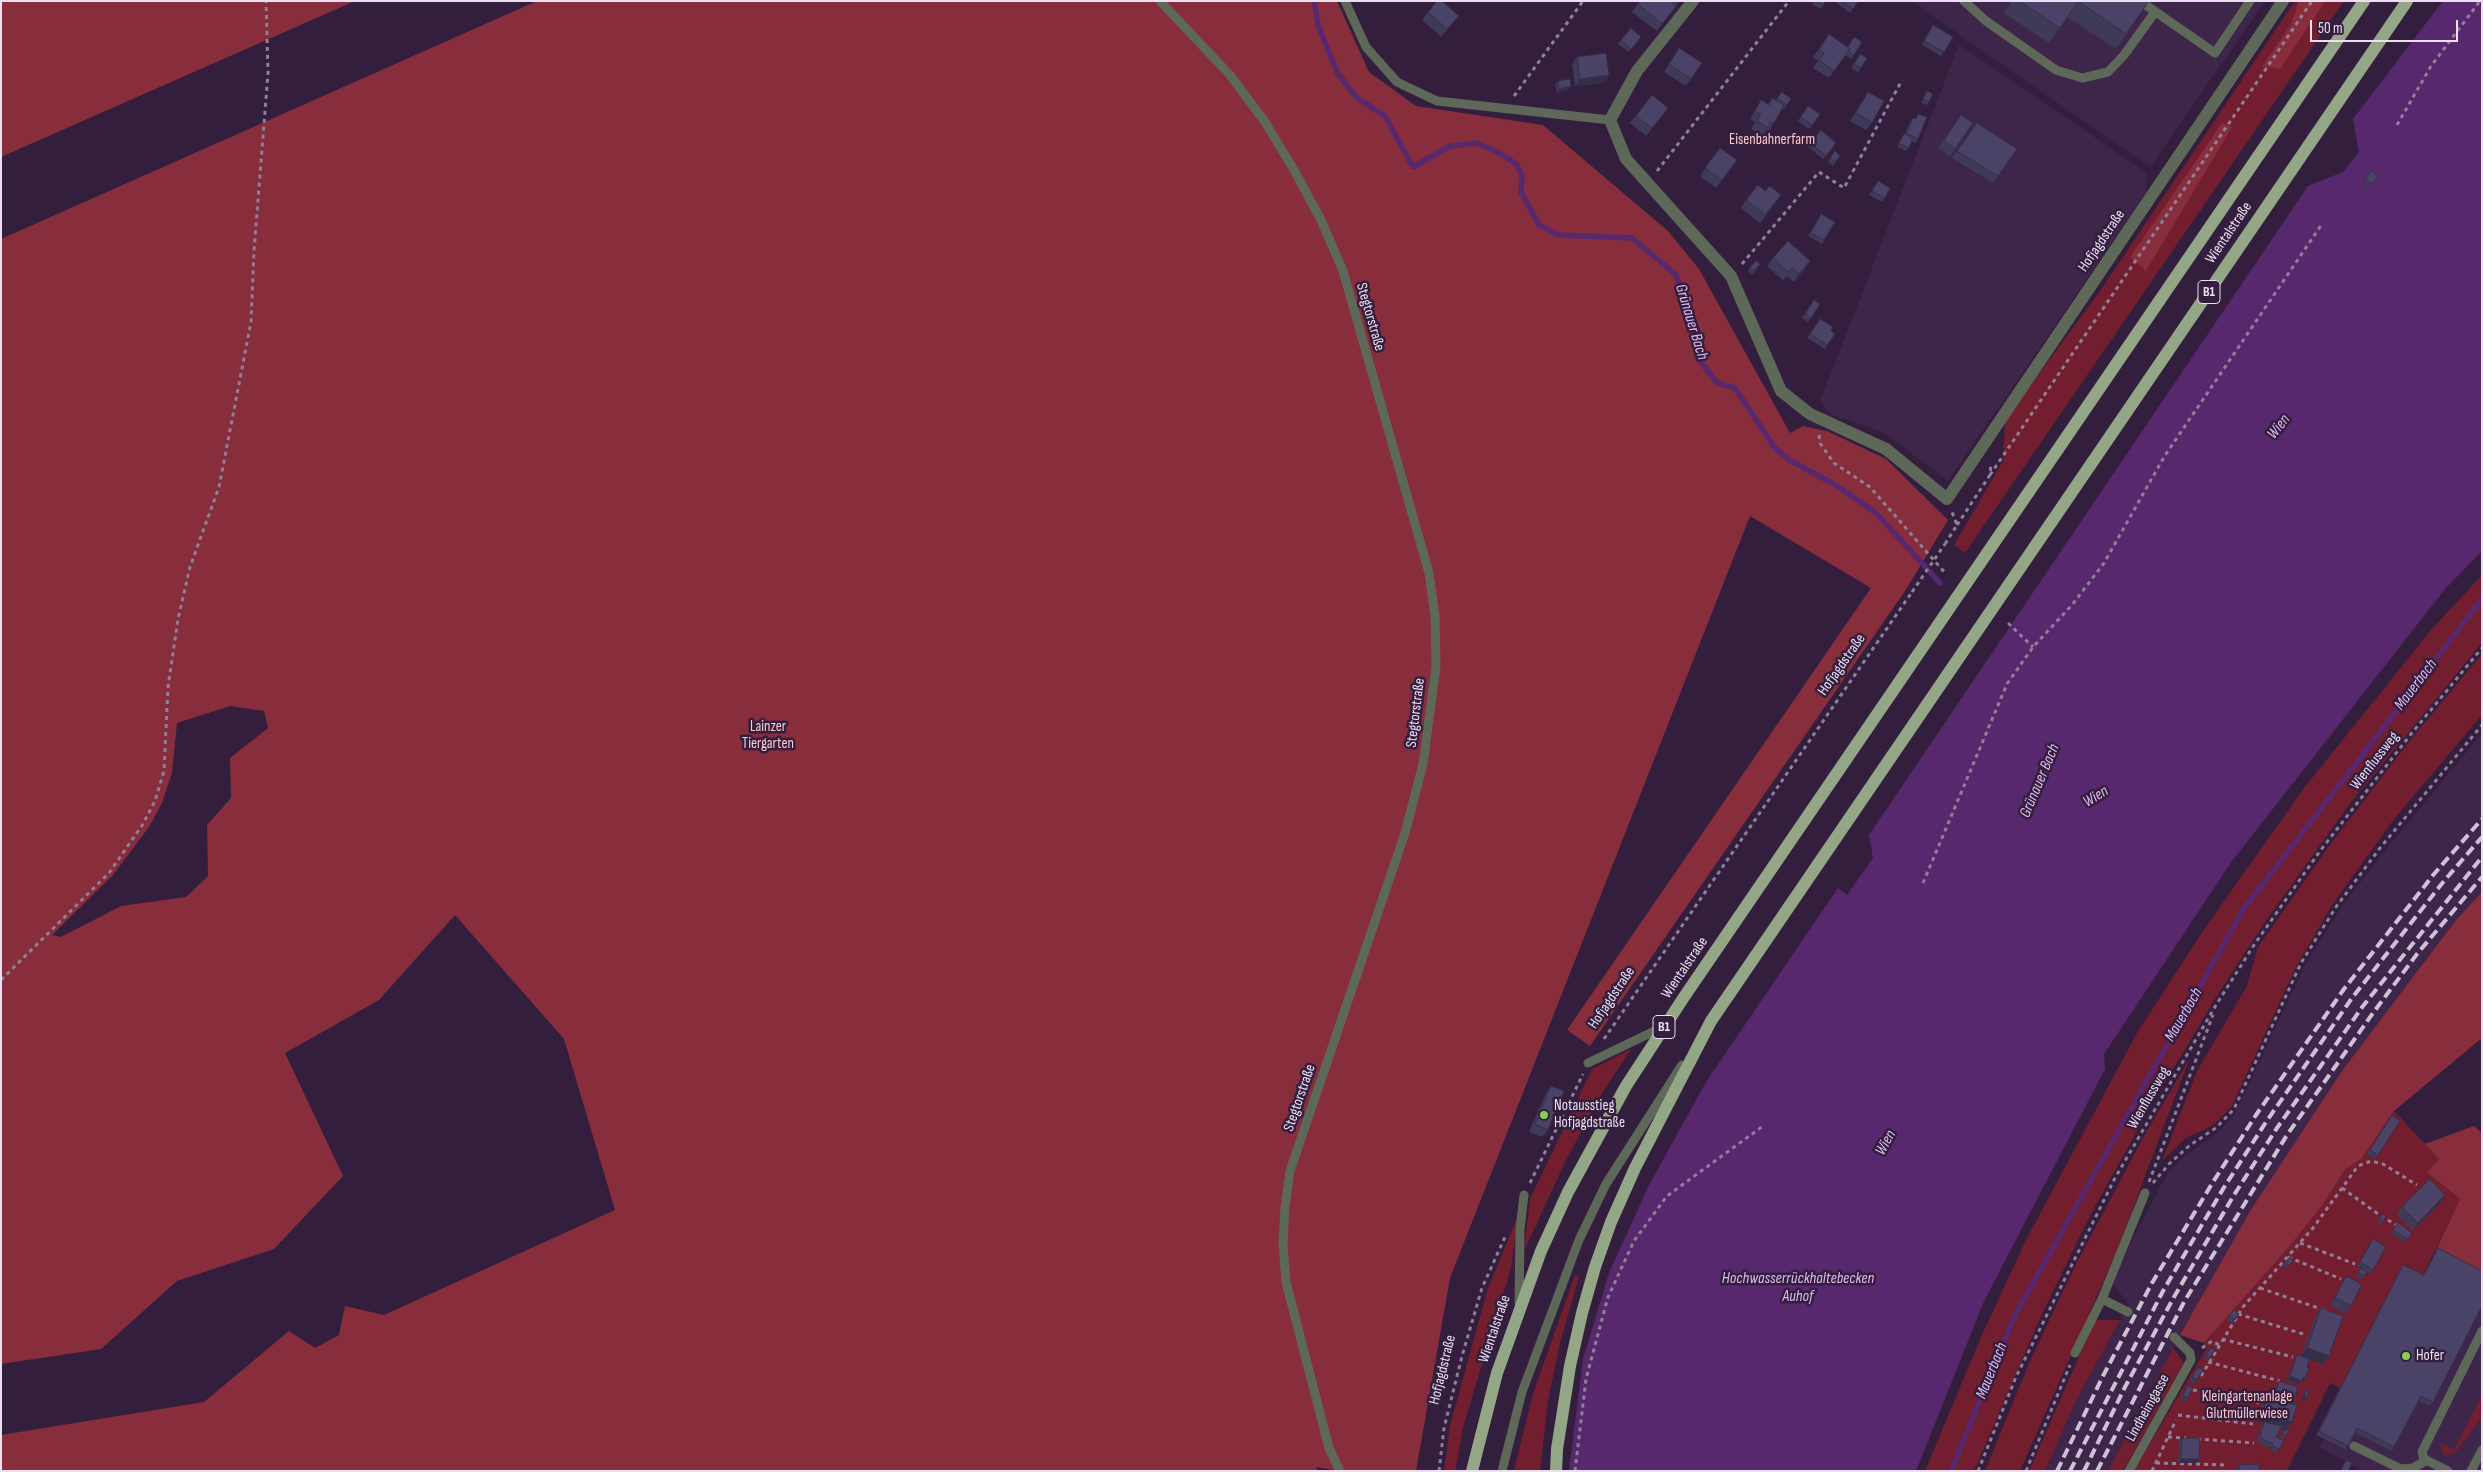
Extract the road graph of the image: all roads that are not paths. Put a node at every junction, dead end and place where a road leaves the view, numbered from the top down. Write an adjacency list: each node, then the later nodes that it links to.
1 (1160, 1): 27 (lane, Stegtorstraße)
2 (1345, 1): 11 (lane)
3 (1694, 1): 11 (street)
4 (1964, 1): 10 (lane)
5 (2140, 1): 10 (lane)
6 (2250, 1): 10 (lane)
7 (2283, 1): 11 (street, Hofjagdstraße)
8 (2364, 1): 13 (main road, Wientalstraße / B1)
9 (2407, 1): 12 (main road, Wientalstraße / B1)
10 (2155, 12)
11 (1610, 120)
12 (1711, 1021): 29 (lane); 30 (main road, B1)
13 (1665, 1026): 14 (lane); 18 (main road, Wientalstraße / B1)
14 (1588, 1063)
15 (2145, 1193): 17 (lane)
16 (1524, 1195): 18 (lane)
17 (2102, 1299): 19 (lane); 22 (lane)
18 (1519, 1306): 28 (main road, Wientalstraße / B1)
19 (2128, 1312)
20 (2482, 1331): 25 (lane)
21 (2174, 1338): 31 (lane, Lindheimgasse)
22 (2075, 1354)
23 (2354, 1446): 25 (lane)
24 (2482, 1450): 33 (lane)
25 (2427, 1460): 26 (lane)
26 (2436, 1468): 32 (lane)
27 (1340, 1471)
28 (1472, 1471)
29 (1502, 1471)
30 (1556, 1471)
31 (2129, 1471)
32 (2448, 1471)
33 (2471, 1471)

